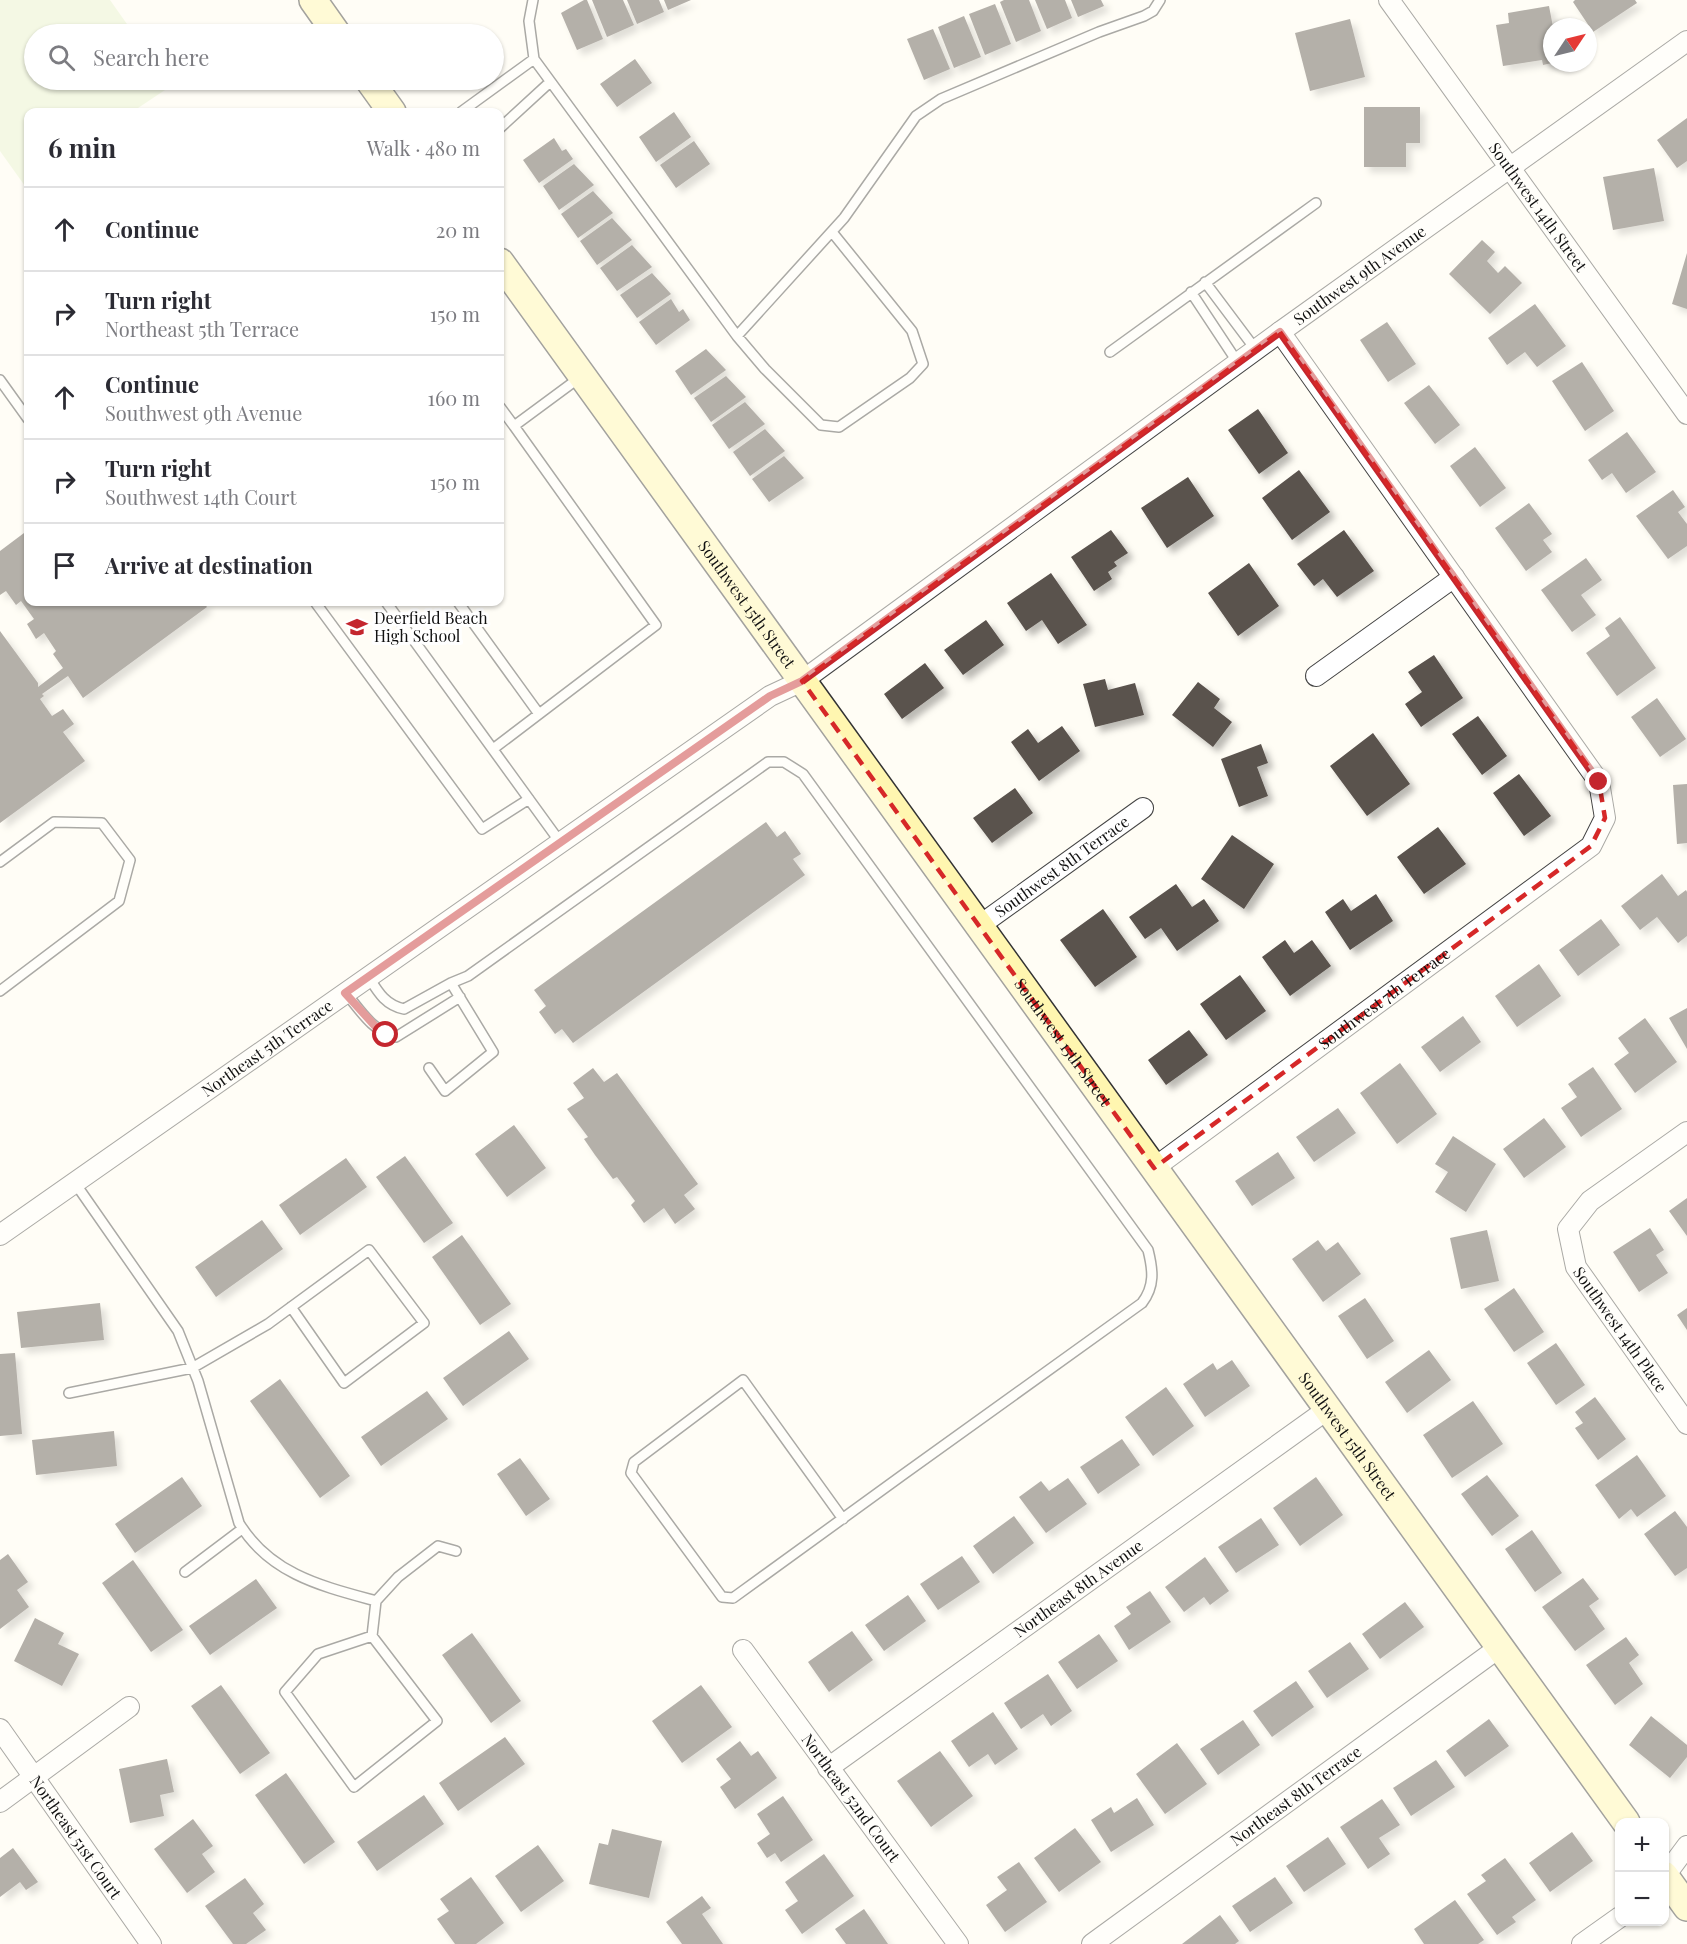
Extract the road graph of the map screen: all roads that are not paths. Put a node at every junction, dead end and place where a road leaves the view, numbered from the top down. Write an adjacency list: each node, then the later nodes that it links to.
1 (313, 0): 5 (street)
2 (533, 0): 7 (lane)
3 (1160, 0): 17 (lane)
4 (1389, 0): 15 (street, Southwest 14th Street)
5 (330, 24)
6 (1687, 41): 15 (street, Southwest 9th Avenue)
7 (534, 59): 8 (lane); 9 (lane)
8 (504, 81)
9 (549, 83): 14 (lane); 22 (lane)
10 (376, 90): 12 (street)
11 (491, 90): 13 (lane)
12 (389, 108)
13 (467, 108)
14 (504, 124)
15 (1511, 168): 21 (street, Southwest 9th Avenue); 30 (street, Southwest 14th Street)
16 (1316, 203): 19 (lane)
17 (831, 232): 22 (lane); 22 (lane)
18 (504, 268): 26 (street, Southwest 15th Street)
19 (1205, 282): 20 (lane); 23 (lane)
20 (1191, 292): 24 (lane); 25 (lane)
21 (1280, 332): 23 (street, Southwest 9th Avenue); 32 (street)
22 (737, 336)
23 (1256, 350): 25 (street, Southwest 9th Avenue)
24 (1110, 352)
25 (1238, 363): 37 (street, Southwest 9th Avenue)
26 (582, 376): 31 (lane); 37 (street, Southwest 15th Street)
27 (0, 380): 29 (lane)
28 (504, 412): 31 (lane)
29 (24, 413)
30 (1687, 414)
31 (514, 426): 38 (lane)
32 (1454, 578): 36 (street); 52 (street, Southwest 7th Terrace)
33 (318, 606): 40 (lane)
34 (389, 606): 39 (lane)
35 (462, 606): 38 (lane)
36 (1316, 676)
37 (802, 681): 42 (street, Northeast 5th Terrace); 44 (street, Southwest 15th Street)
38 (539, 714): 39 (lane)
39 (493, 749): 40 (lane)
40 (529, 799): 42 (lane)
41 (1143, 808): 44 (street, Southwest 8th Terrace)
42 (560, 842): 45 (street, Northeast 5th Terrace)
43 (0, 862): 47 (lane)
44 (979, 926): 52 (street, Southwest 15th Street)
45 (368, 976): 46 (lane); 48 (street, Northeast 5th Terrace)
46 (451, 982): 49 (lane); 60 (lane)
47 (0, 991)
48 (345, 993): 49 (lane); 53 (street, Northeast 5th Terrace)
49 (460, 998): 50 (lane)
50 (429, 1068)
51 (1687, 1132): 59 (street, Southwest 14th Place)
52 (1154, 1168): 58 (street, Southwest 15th Street)
53 (75, 1183): 54 (street, Northeast 5th Terrace); 56 (lane)
54 (0, 1235)
55 (291, 1307): 55 (lane); 56 (lane)
56 (192, 1368): 57 (lane); 61 (lane)
57 (69, 1393)
58 (1328, 1409): 66 (street, Southwest 15th Street); 70 (street, Northeast 8th Avenue)
59 (1687, 1424)
60 (843, 1519): 60 (lane)
61 (243, 1529): 63 (lane); 64 (lane)
62 (456, 1551): 64 (lane)
63 (185, 1572)
64 (375, 1601): 65 (lane)
65 (372, 1636): 65 (lane)
66 (1500, 1647): 73 (street, Southwest 15th Street); 81 (street, Northeast 8th Terrace)
67 (743, 1650): 70 (street, Northeast 52nd Court)
68 (129, 1707): 71 (street)
69 (0, 1729): 71 (street, Northeast 51st Court)
70 (828, 1768): 80 (street, Northeast 52nd Court)
71 (36, 1778): 72 (street); 79 (street, Northeast 51st Court)
72 (0, 1802)
73 (1623, 1818)
74 (1687, 1846): 75 (street)
75 (1668, 1872)
76 (1669, 1882): 77 (street)
77 (1687, 1907)
78 (1615, 1921): 82 (street)
79 (151, 1944)
80 (958, 1944)
81 (1092, 1944)
82 (1582, 1944)

